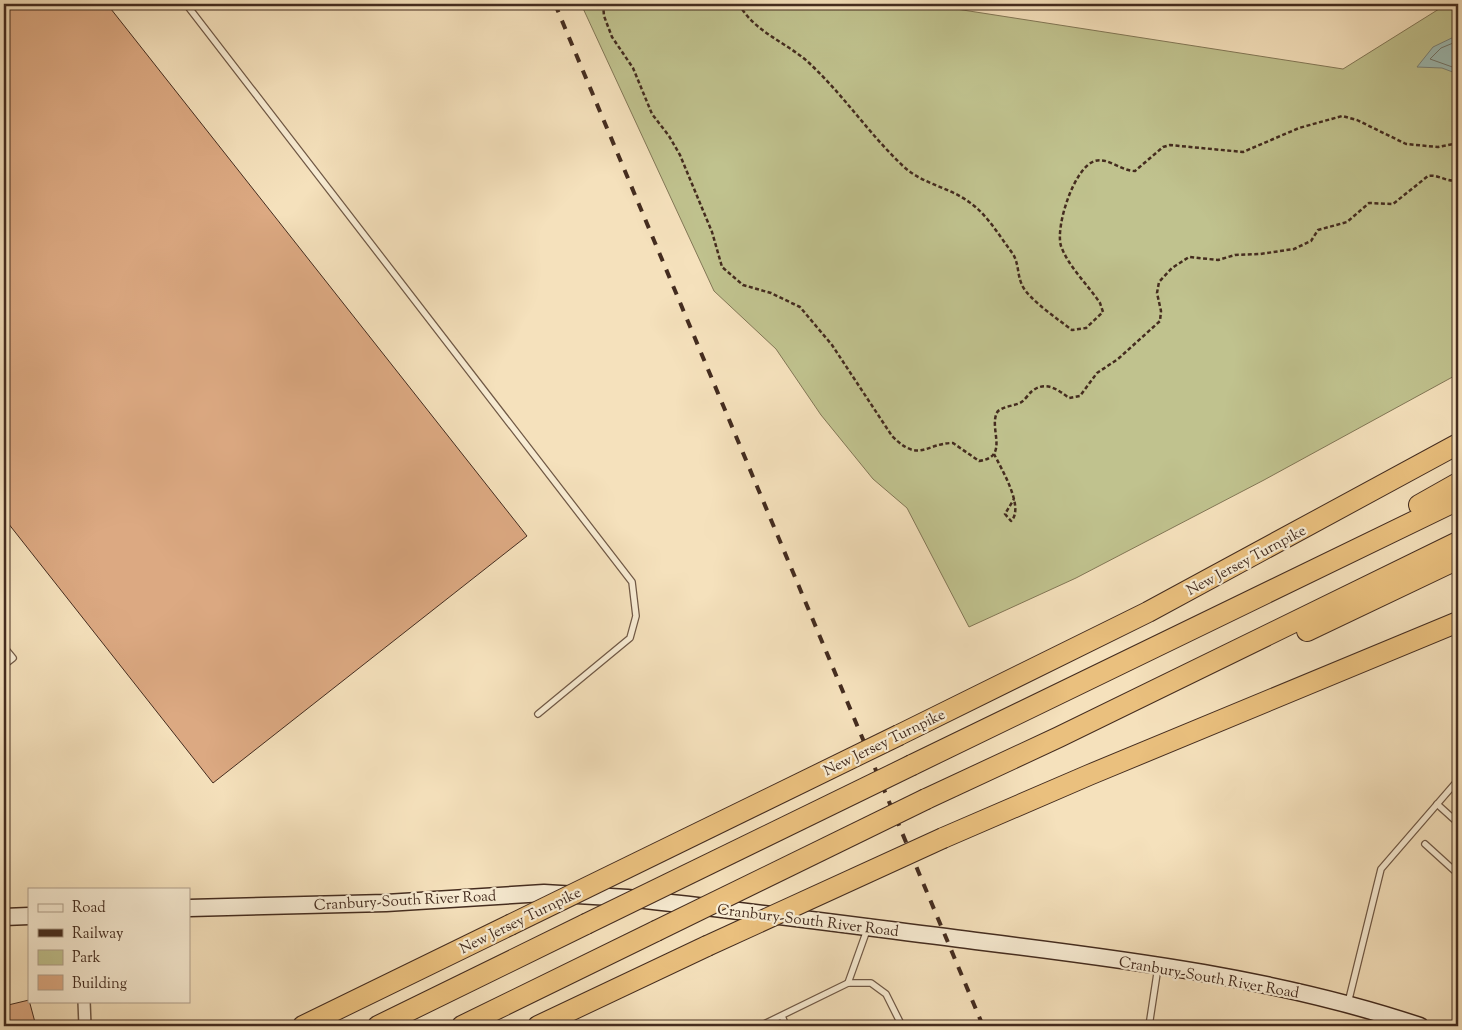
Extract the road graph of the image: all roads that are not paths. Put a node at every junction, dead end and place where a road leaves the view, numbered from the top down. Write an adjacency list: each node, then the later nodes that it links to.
1 (186, 4): 15 (lane)
2 (1458, 429): 7 (highway)
3 (1458, 444): 7 (highway, New Jersey Turnpike)
4 (1458, 483): 9 (highway)
5 (1458, 500): 9 (highway)
6 (1458, 542): 16 (highway)
7 (1252, 557): 32 (highway, New Jersey Turnpike, bridge)
8 (1458, 559): 16 (highway)
9 (1239, 607): 33 (highway, bridge)
10 (1458, 622): 14 (highway)
11 (1458, 635): 14 (highway)
12 (4, 647): 13 (lane)
13 (4, 665)
14 (1271, 701): 35 (highway, bridge)
15 (538, 714)
16 (1059, 737): 34 (highway, bridge)
17 (1458, 780): 18 (lane)
18 (1436, 804): 19 (lane); 29 (lane)
19 (1458, 823)
20 (1425, 844): 21 (lane)
21 (1458, 874)
22 (190, 908): 25 (main road, Cranbury-South River Road)
23 (28, 916): 24 (main road)
24 (4, 917)
25 (868, 928): 26 (main road, Cranbury-South River Road); 27 (lane)
26 (1158, 966): 29 (main road, Cranbury-South River Road); 39 (lane)
27 (848, 983): 30 (lane); 38 (lane)
28 (84, 1002): 31 (street)
29 (1348, 1005): 40 (main road, Cranbury-South River Road)
30 (782, 1016): 36 (lane); 37 (lane)
31 (86, 1026)
32 (303, 1026)
33 (378, 1026)
34 (462, 1026)
35 (538, 1026)
36 (760, 1026)
37 (786, 1026)
38 (902, 1026)
39 (1149, 1026)
40 (1419, 1026)

